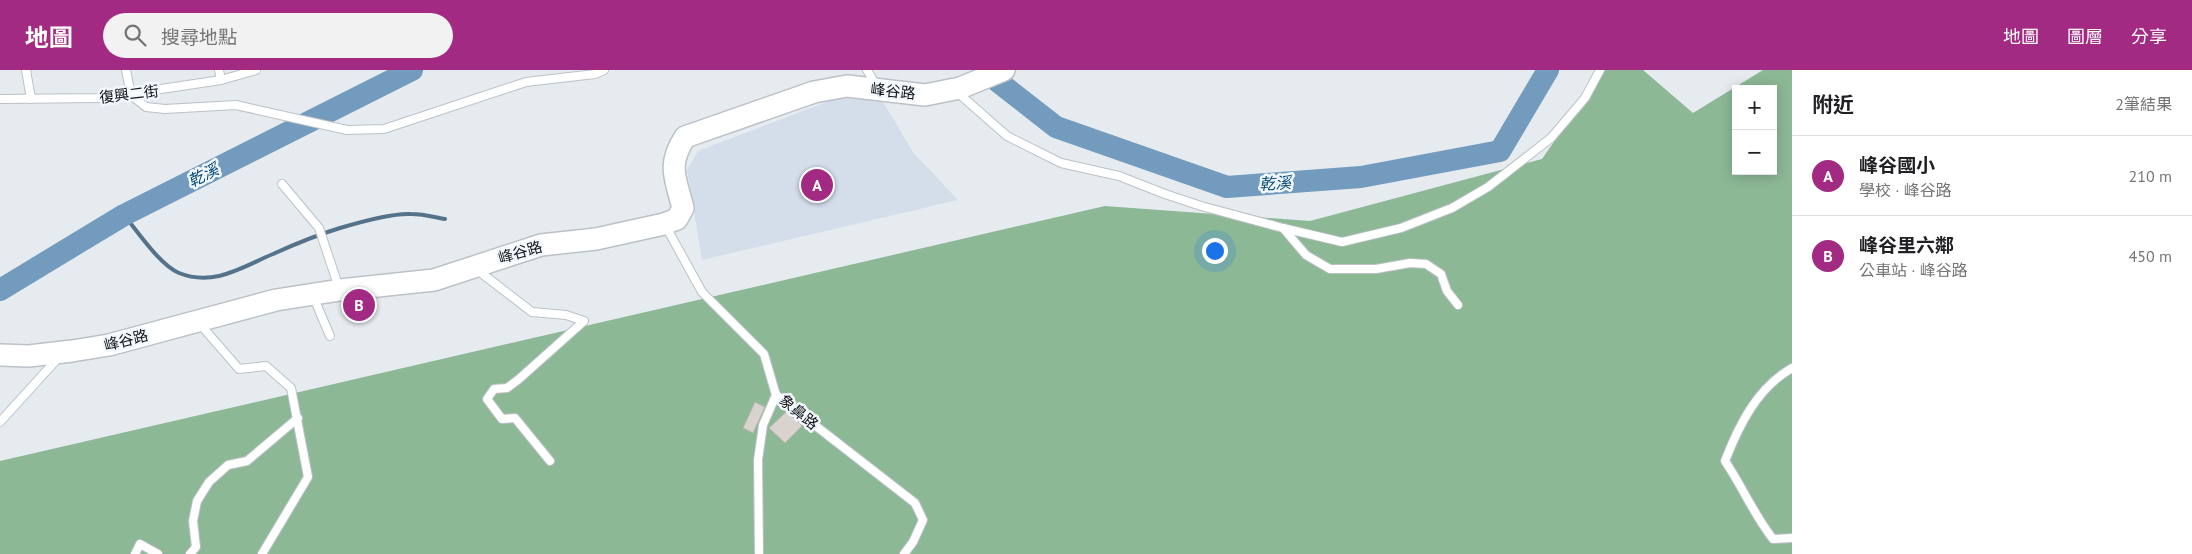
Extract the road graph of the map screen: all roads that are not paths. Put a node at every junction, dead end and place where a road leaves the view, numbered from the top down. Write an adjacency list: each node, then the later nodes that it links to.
1 (26, 70): 14 (lane)
2 (126, 70): 12 (lane)
3 (219, 70): 9 (lane)
4 (256, 70): 9 (lane, 復興二街)
5 (604, 70): 12 (lane)
6 (867, 70): 11 (lane)
7 (1004, 70): 10 (street, 峰谷路)
8 (1600, 70): 17 (lane)
9 (221, 80): 12 (lane, 復興二街)
10 (957, 89): 11 (street, 峰谷路); 17 (lane)
11 (878, 90): 16 (street, 峰谷路)
12 (131, 94): 14 (lane, 復興二街)
13 (0, 99): 14 (lane, 復興二街)
14 (31, 99)
15 (282, 184): 19 (lane)
16 (664, 224): 18 (street, 峰谷路); 27 (lane, 象鼻路)
17 (1283, 228): 21 (lane)
18 (473, 267): 19 (street, 峰谷路); 30 (lane)
19 (340, 290): 20 (street, 峰谷路)
20 (312, 294): 22 (street, 峰谷路); 23 (lane)
21 (1458, 305)
22 (197, 321): 24 (street, 峰谷路); 28 (lane)
23 (330, 336)
24 (63, 352): 25 (street, 峰谷路); 29 (lane)
25 (0, 355)
26 (1792, 368): 31 (lane)
27 (776, 395): 36 (lane); 37 (lane, 象鼻路)
28 (298, 418): 34 (lane); 35 (lane)
29 (0, 422)
30 (550, 461)
31 (1792, 538)
32 (135, 554): 33 (lane)
33 (158, 554)
34 (190, 554)
35 (262, 554)
36 (759, 554)
37 (904, 554)

